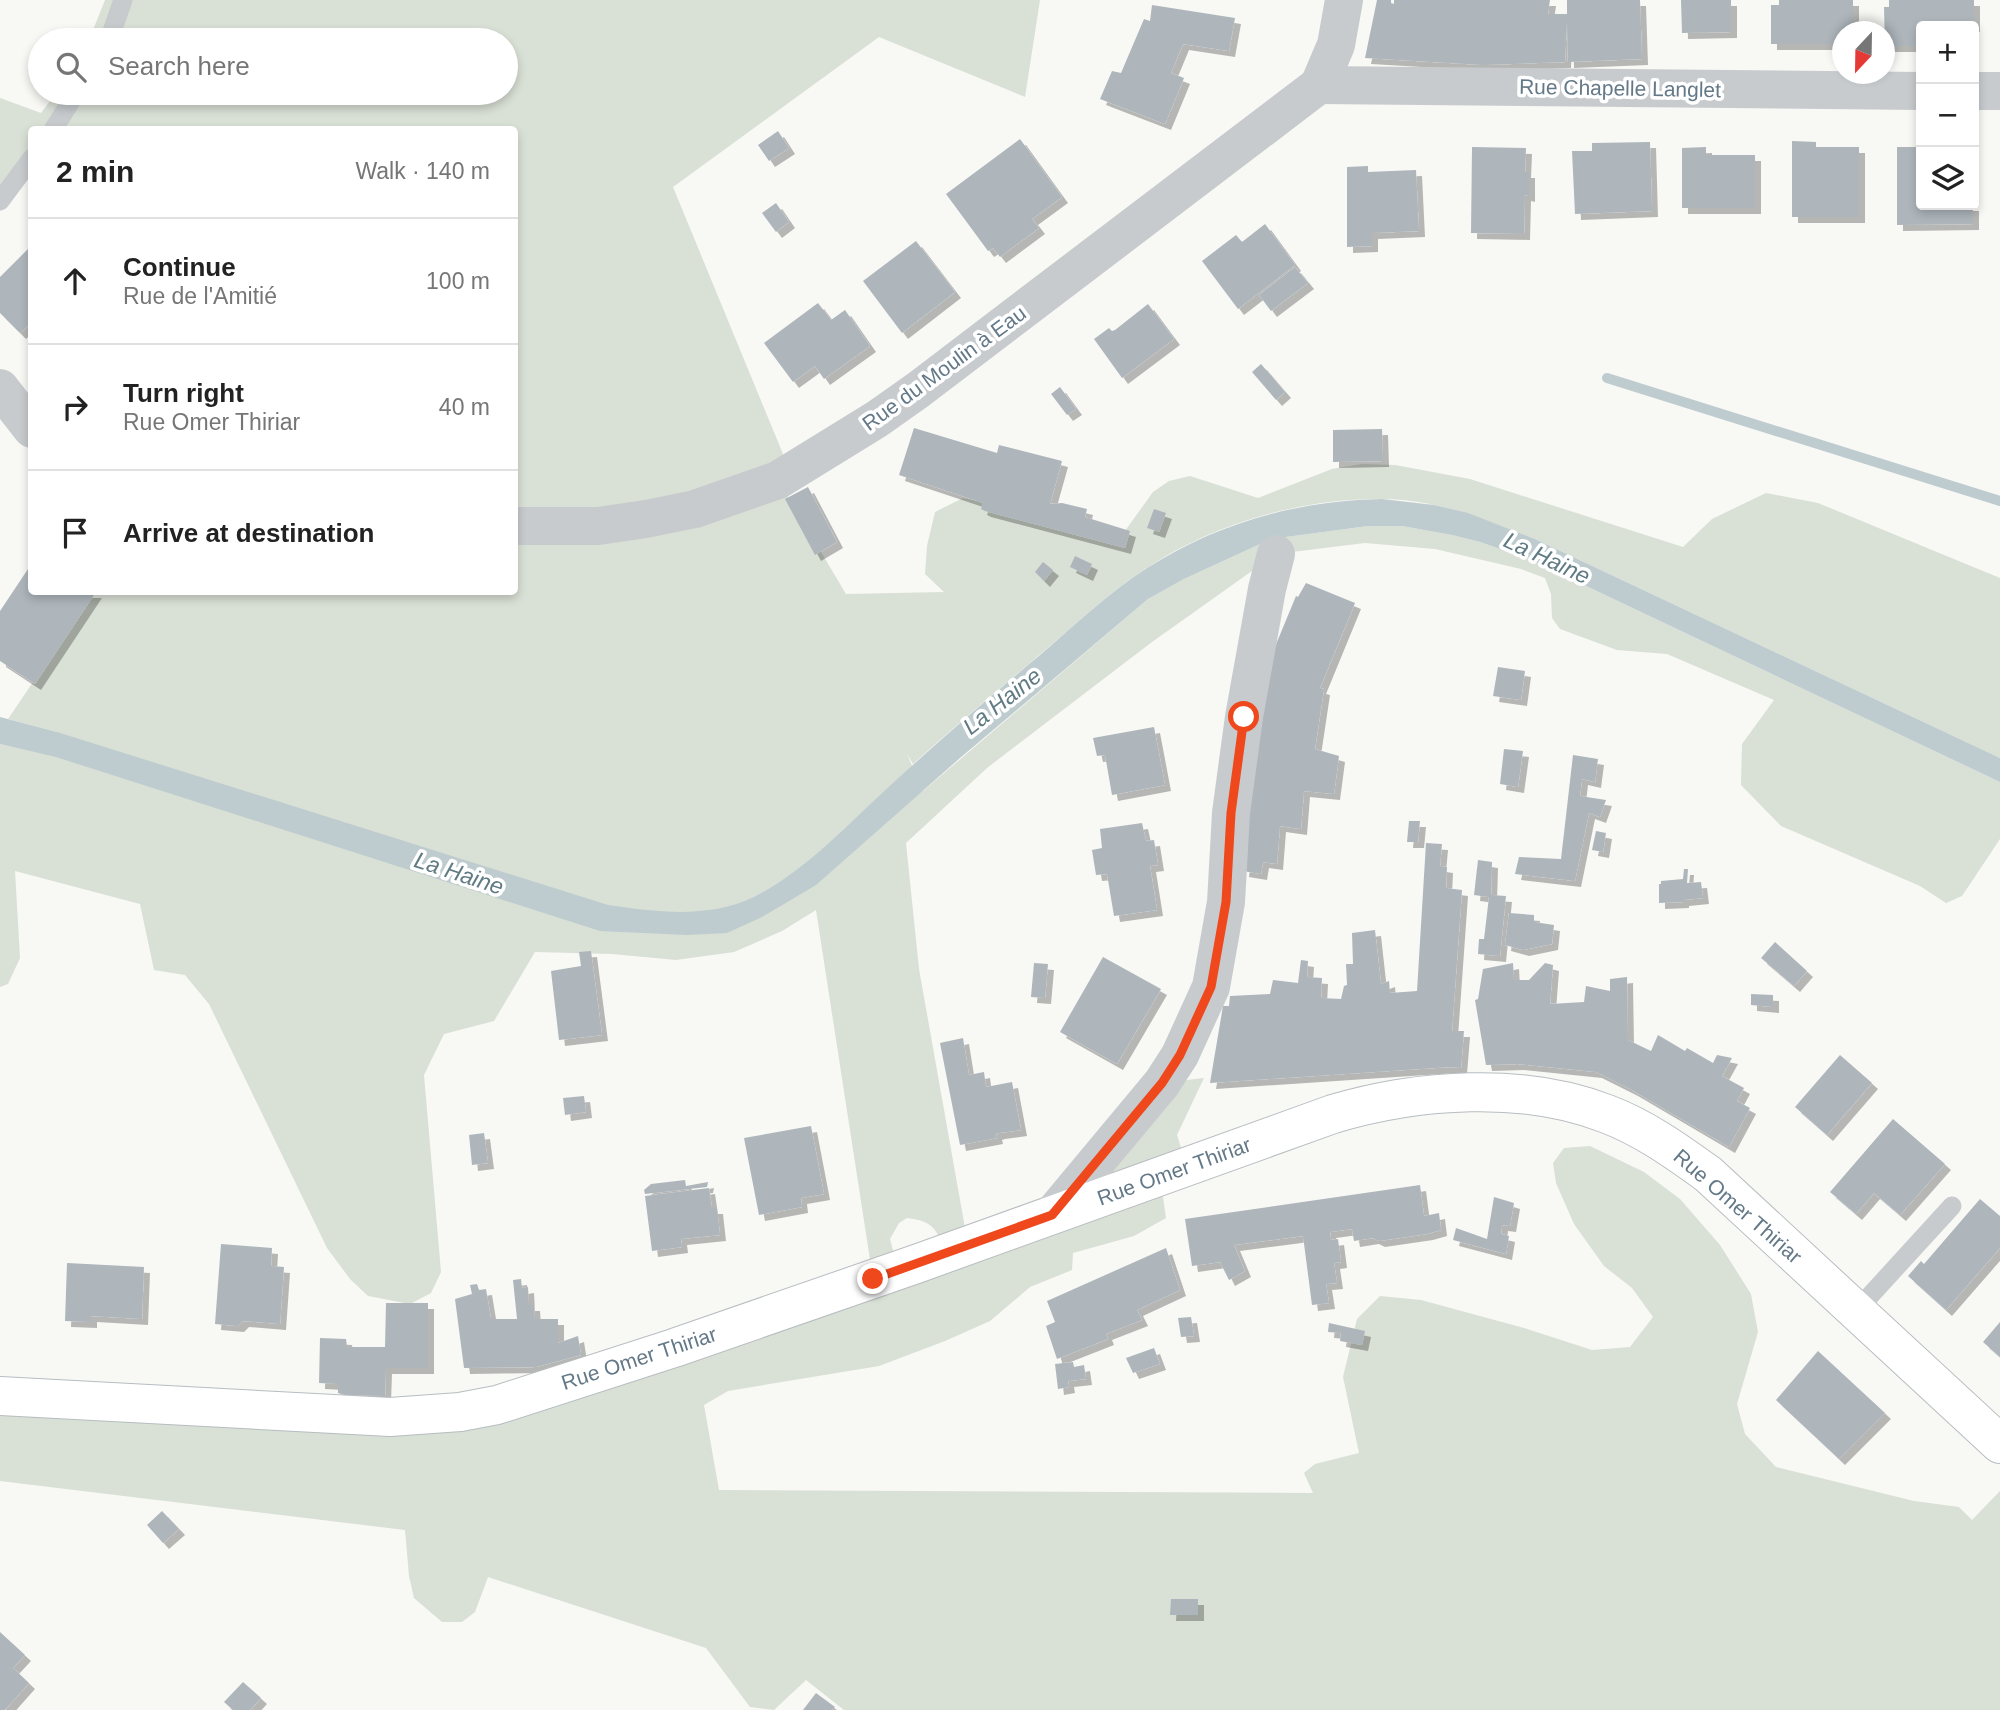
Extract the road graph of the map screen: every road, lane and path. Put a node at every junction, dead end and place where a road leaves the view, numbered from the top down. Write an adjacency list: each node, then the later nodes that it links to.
1 (123, 0): 3 (lane)
2 (1344, 0): 4 (street)
3 (113, 28)
4 (1319, 85): 5 (street, Rue Chapelle Langlet); 14 (street, Rue du Moulin à Eau)
5 (1916, 91)
6 (1979, 91): 7 (street)
7 (2000, 91)
8 (68, 105): 9 (lane)
9 (55, 126)
10 (28, 163): 11 (lane)
11 (0, 201)
12 (0, 388): 13 (street)
13 (28, 424)
14 (518, 526)
15 (1276, 554): 17 (street)
16 (1952, 1206): 18 (lane)
17 (1052, 1215): 18 (street, Rue Omer Thiriar); 19 (street, Rue Omer Thiriar)
18 (1856, 1311): 20 (street, Rue Omer Thiriar)
19 (0, 1396)
20 (2000, 1444)

